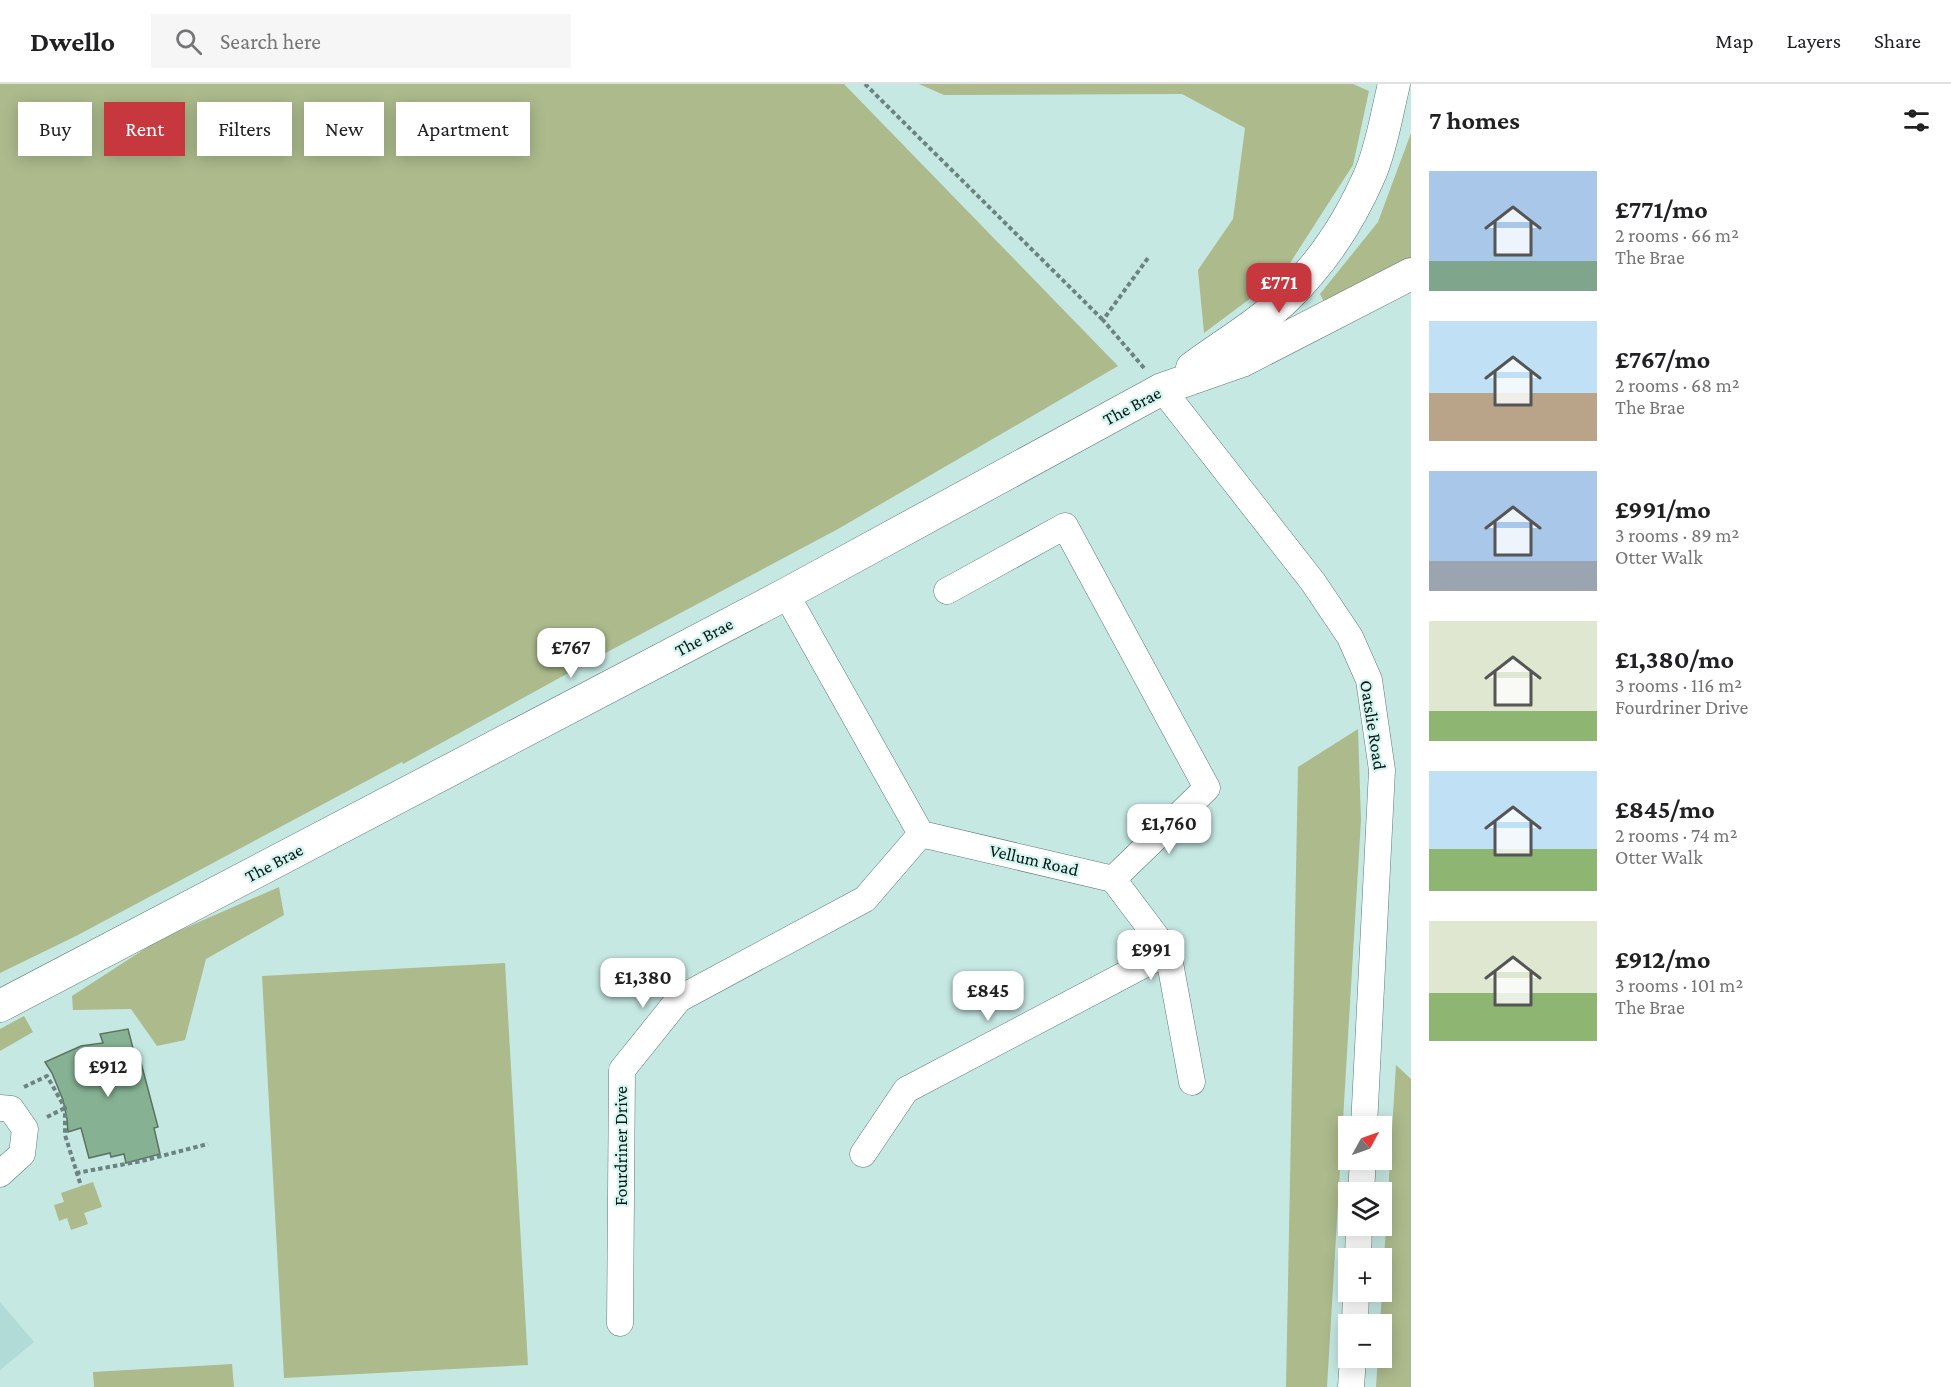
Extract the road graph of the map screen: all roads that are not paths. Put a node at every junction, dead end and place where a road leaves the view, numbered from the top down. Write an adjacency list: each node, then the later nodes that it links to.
1 (1394, 84): 3 (main road)
2 (1411, 274): 3 (main road, The Brae)
3 (1162, 389): 5 (main road, The Brae); 12 (street, Oatslie Road)
4 (947, 591): 7 (street)
5 (786, 594): 6 (street); 9 (main road, The Brae)
6 (921, 834): 7 (street, Vellum Road); 15 (street, Fourdriner Drive)
7 (1113, 879): 8 (street)
8 (1168, 952): 10 (street); 13 (street)
9 (0, 1006)
10 (1192, 1082)
11 (0, 1108): 14 (street)
12 (1365, 1116)
13 (863, 1154)
14 (0, 1174)
15 (620, 1323)
16 (1353, 1368): 17 (street)
17 (1352, 1387)

